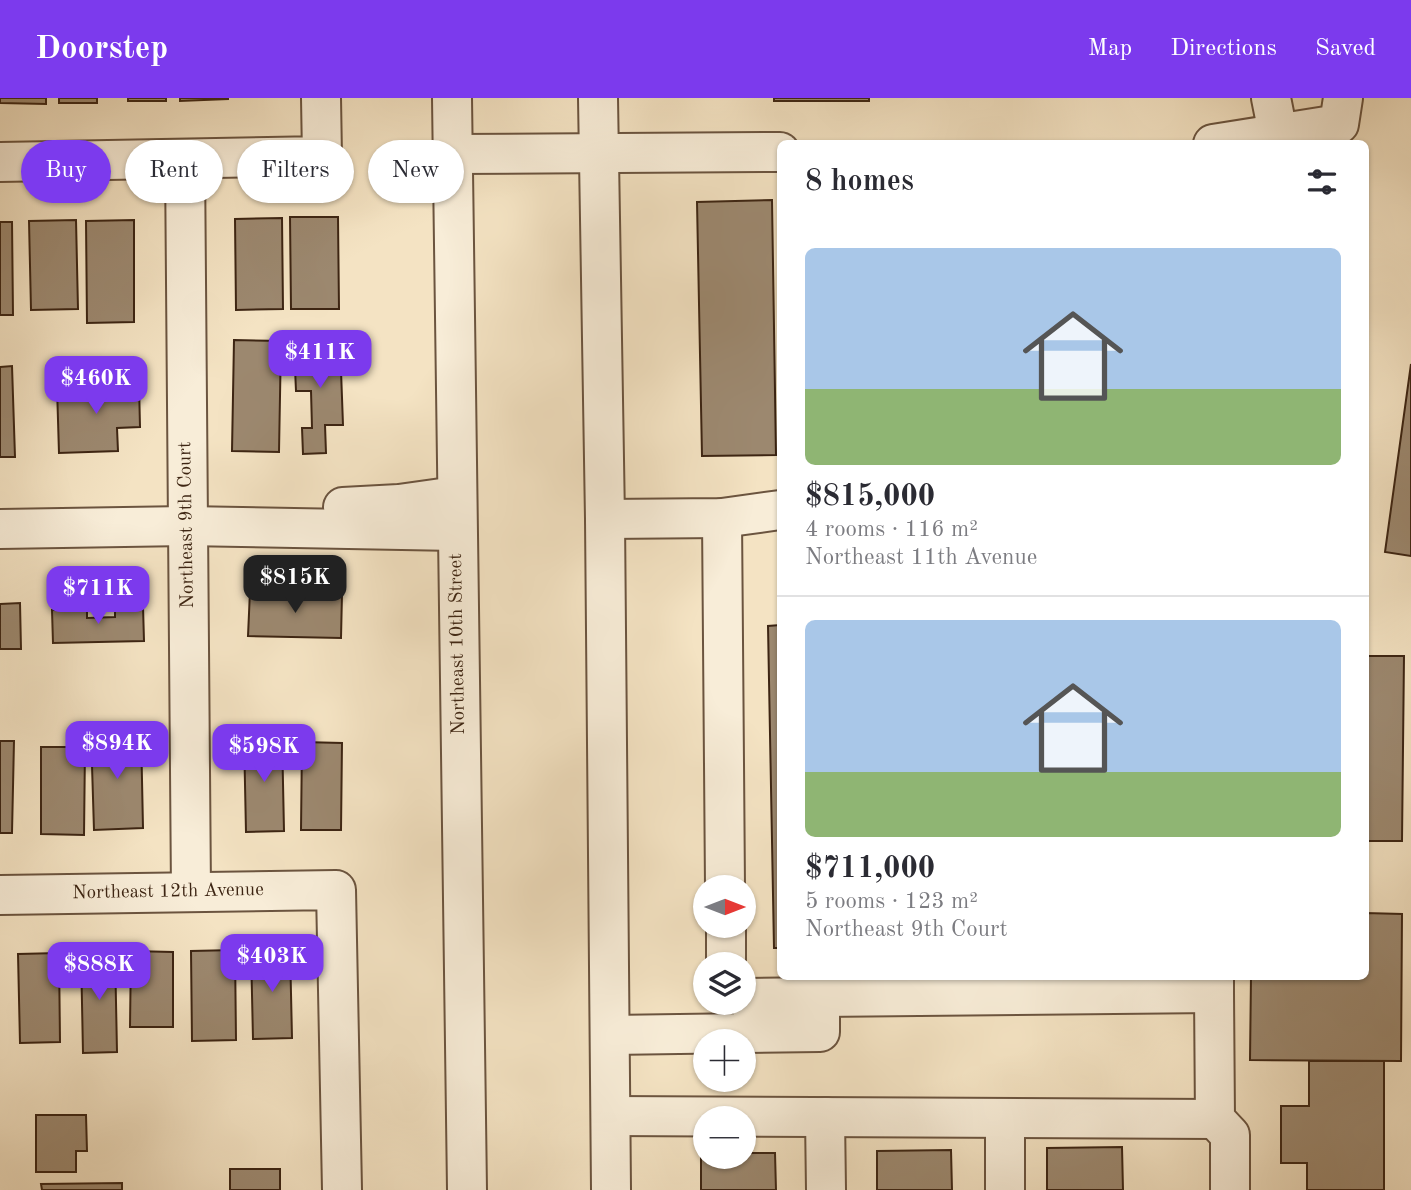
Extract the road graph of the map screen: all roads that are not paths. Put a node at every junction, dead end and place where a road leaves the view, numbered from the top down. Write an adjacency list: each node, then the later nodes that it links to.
1 (321, 98): 11 (street)
2 (452, 98): 6 (street, Northeast 10th Street)
3 (598, 98): 9 (street)
4 (1343, 98): 5 (street)
5 (1275, 116): 7 (street)
6 (453, 140)
7 (1222, 140)
8 (777, 152): 9 (street)
9 (599, 153): 10 (street); 19 (street)
10 (464, 154)
11 (223, 158)
12 (125, 160): 13 (street)
13 (0, 162)
14 (184, 203): 20 (street, Northeast 9th Court)
15 (453, 203): 17 (street, Northeast 10th Street)
16 (777, 510): 18 (street)
17 (456, 514): 20 (street); 35 (street, Northeast 10th Street)
18 (722, 518): 19 (street); 22 (street)
19 (605, 519): 29 (street)
20 (186, 526): 21 (street); 23 (street, Northeast 9th Court)
21 (0, 530)
22 (725, 875)
23 (191, 892): 24 (street, Northeast 12th Avenue); 34 (street, Northeast 12th Avenue)
24 (0, 895)
25 (1214, 985): 26 (street); 33 (street)
26 (820, 997): 27 (street); 28 (street)
27 (756, 998)
28 (727, 1018): 29 (street)
29 (611, 1035): 30 (street)
30 (611, 1116): 31 (street); 36 (street)
31 (825, 1117): 32 (street); 37 (street)
32 (1005, 1118): 33 (street); 38 (street)
33 (1215, 1119): 39 (street)
34 (342, 1190)
35 (467, 1190)
36 (611, 1190)
37 (826, 1190)
38 (1005, 1190)
39 (1230, 1190)

